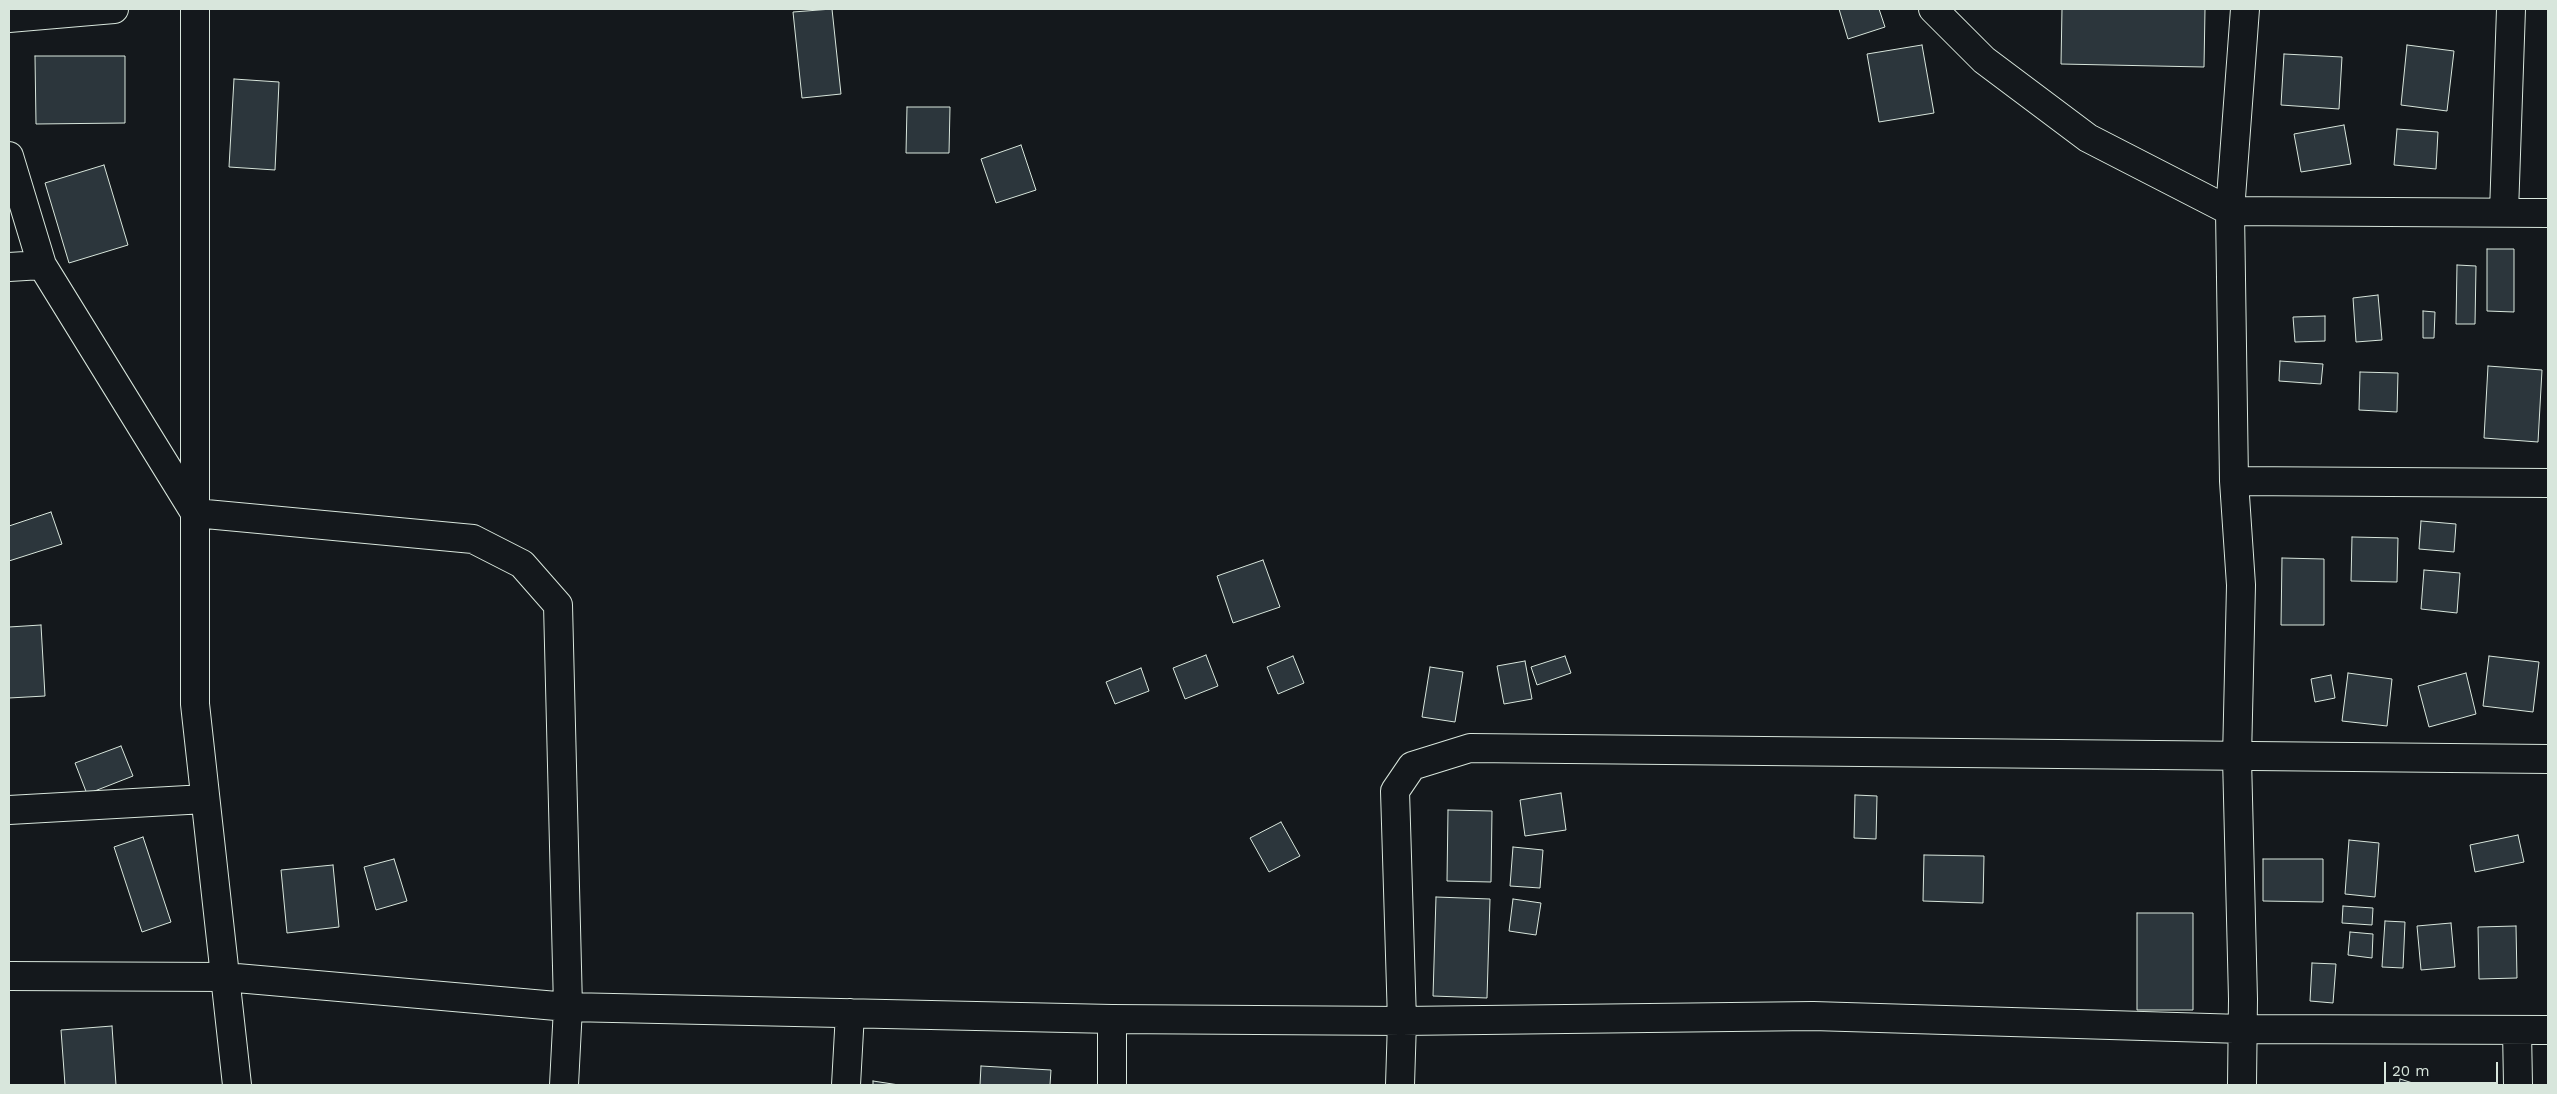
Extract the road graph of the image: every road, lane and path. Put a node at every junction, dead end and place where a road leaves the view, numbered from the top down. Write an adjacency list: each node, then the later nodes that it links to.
1 (114, 9): 6 (street)
2 (195, 9): 15 (street)
3 (1933, 9): 8 (street)
4 (2245, 9): 8 (street)
5 (2510, 9): 9 (street)
6 (9, 18)
7 (9, 156): 11 (street)
8 (2230, 211): 9 (street); 13 (street)
9 (2504, 212): 10 (street)
10 (2548, 213)
11 (42, 265): 12 (street); 15 (street)
12 (9, 267)
13 (2234, 481): 14 (street); 16 (street)
14 (2548, 483)
15 (195, 513): 18 (street); 22 (street)
16 (2237, 758): 17 (street); 25 (street); 26 (street)
17 (2548, 759)
18 (205, 799): 19 (street); 21 (street)
19 (9, 810)
20 (9, 976): 21 (street)
21 (225, 977): 22 (street); 29 (street)
22 (568, 1006): 23 (street); 30 (street)
23 (850, 1013): 24 (street); 31 (street)
24 (1112, 1020): 25 (street); 32 (street)
25 (1402, 1021): 26 (street); 33 (street)
26 (2242, 1029): 27 (street); 34 (street)
27 (2517, 1030): 28 (street); 35 (street)
28 (2548, 1030)
29 (237, 1085)
30 (564, 1085)
31 (846, 1085)
32 (1112, 1085)
33 (1400, 1085)
34 (2242, 1085)
35 (2518, 1085)

